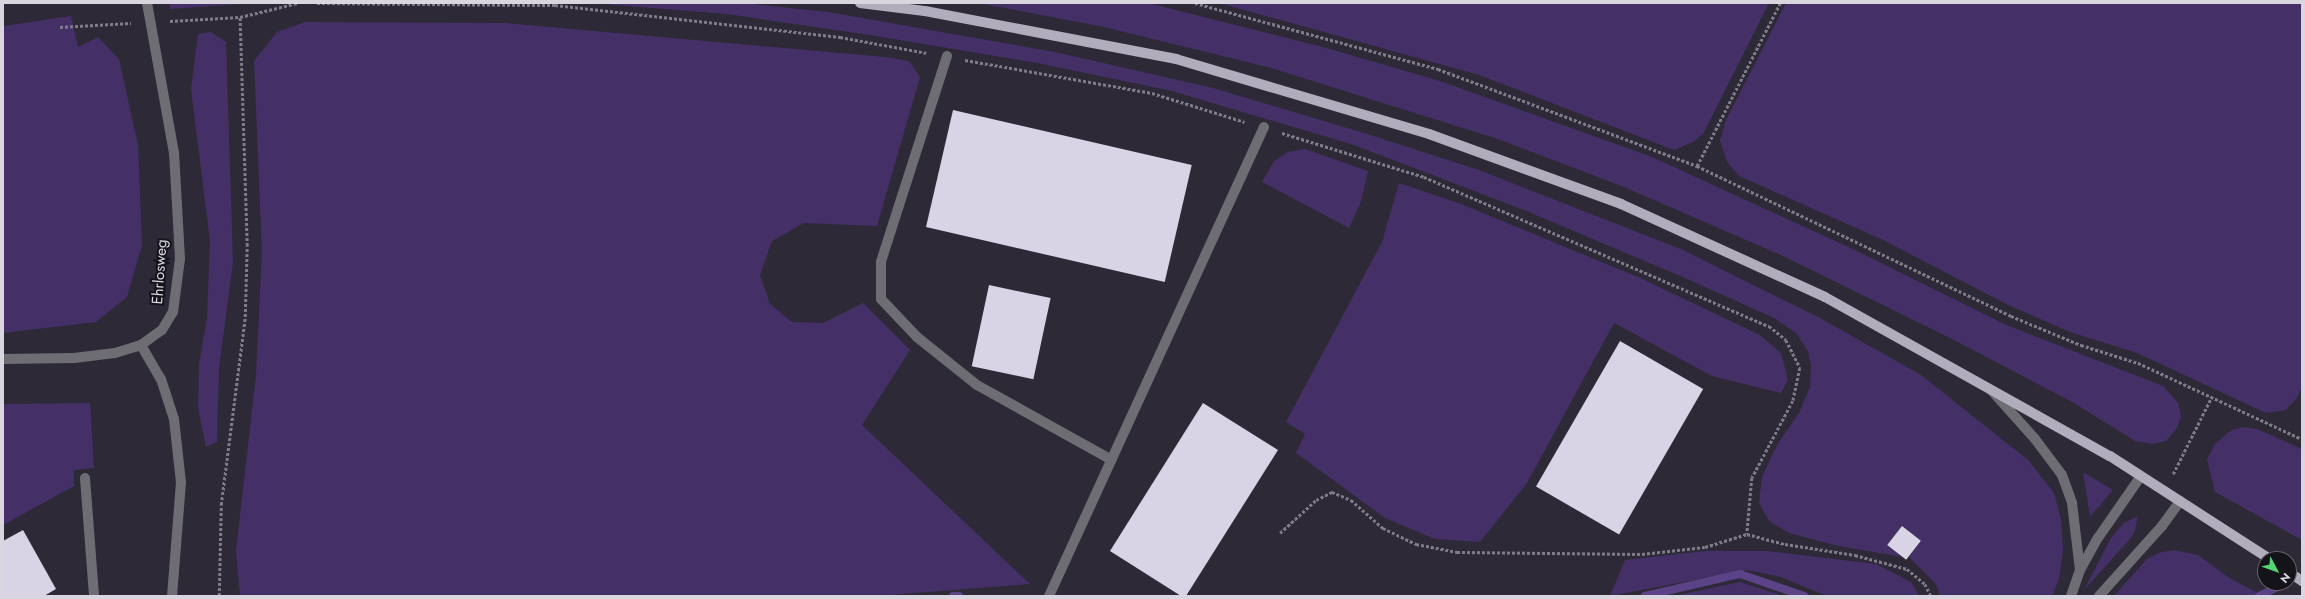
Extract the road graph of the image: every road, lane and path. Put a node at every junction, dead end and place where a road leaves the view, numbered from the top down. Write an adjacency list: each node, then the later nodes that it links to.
1 (147, 3): 13 (street, Ehrlosweg)
2 (298, 3): 6 (path)
3 (860, 3): 15 (main road)
4 (1195, 3): 12 (path)
5 (1780, 3): 12 (path)
6 (240, 17): 7 (path); 29 (path)
7 (162, 21)
8 (138, 23): 9 (path)
9 (60, 27)
10 (947, 56): 18 (street)
11 (1264, 127): 18 (street)
12 (1697, 166): 16 (path)
13 (141, 345): 14 (street, Ehrlosweg); 28 (street)
14 (3, 359)
15 (1988, 387): 19 (main road); 26 (street)
16 (2212, 396): 17 (path); 21 (path)
17 (2302, 439)
18 (1112, 460): 30 (street)
19 (2141, 476): 21 (main road); 26 (street)
20 (85, 478): 27 (street)
21 (2164, 491): 22 (main road)
22 (2180, 501): 25 (main road); 32 (street)
23 (1280, 533): 24 (path)
24 (1747, 534)
25 (2258, 551)
26 (2080, 570): 31 (street)
27 (94, 596)
28 (172, 596)
29 (219, 596)
30 (1049, 596)
31 (2071, 596)
32 (2099, 596)

